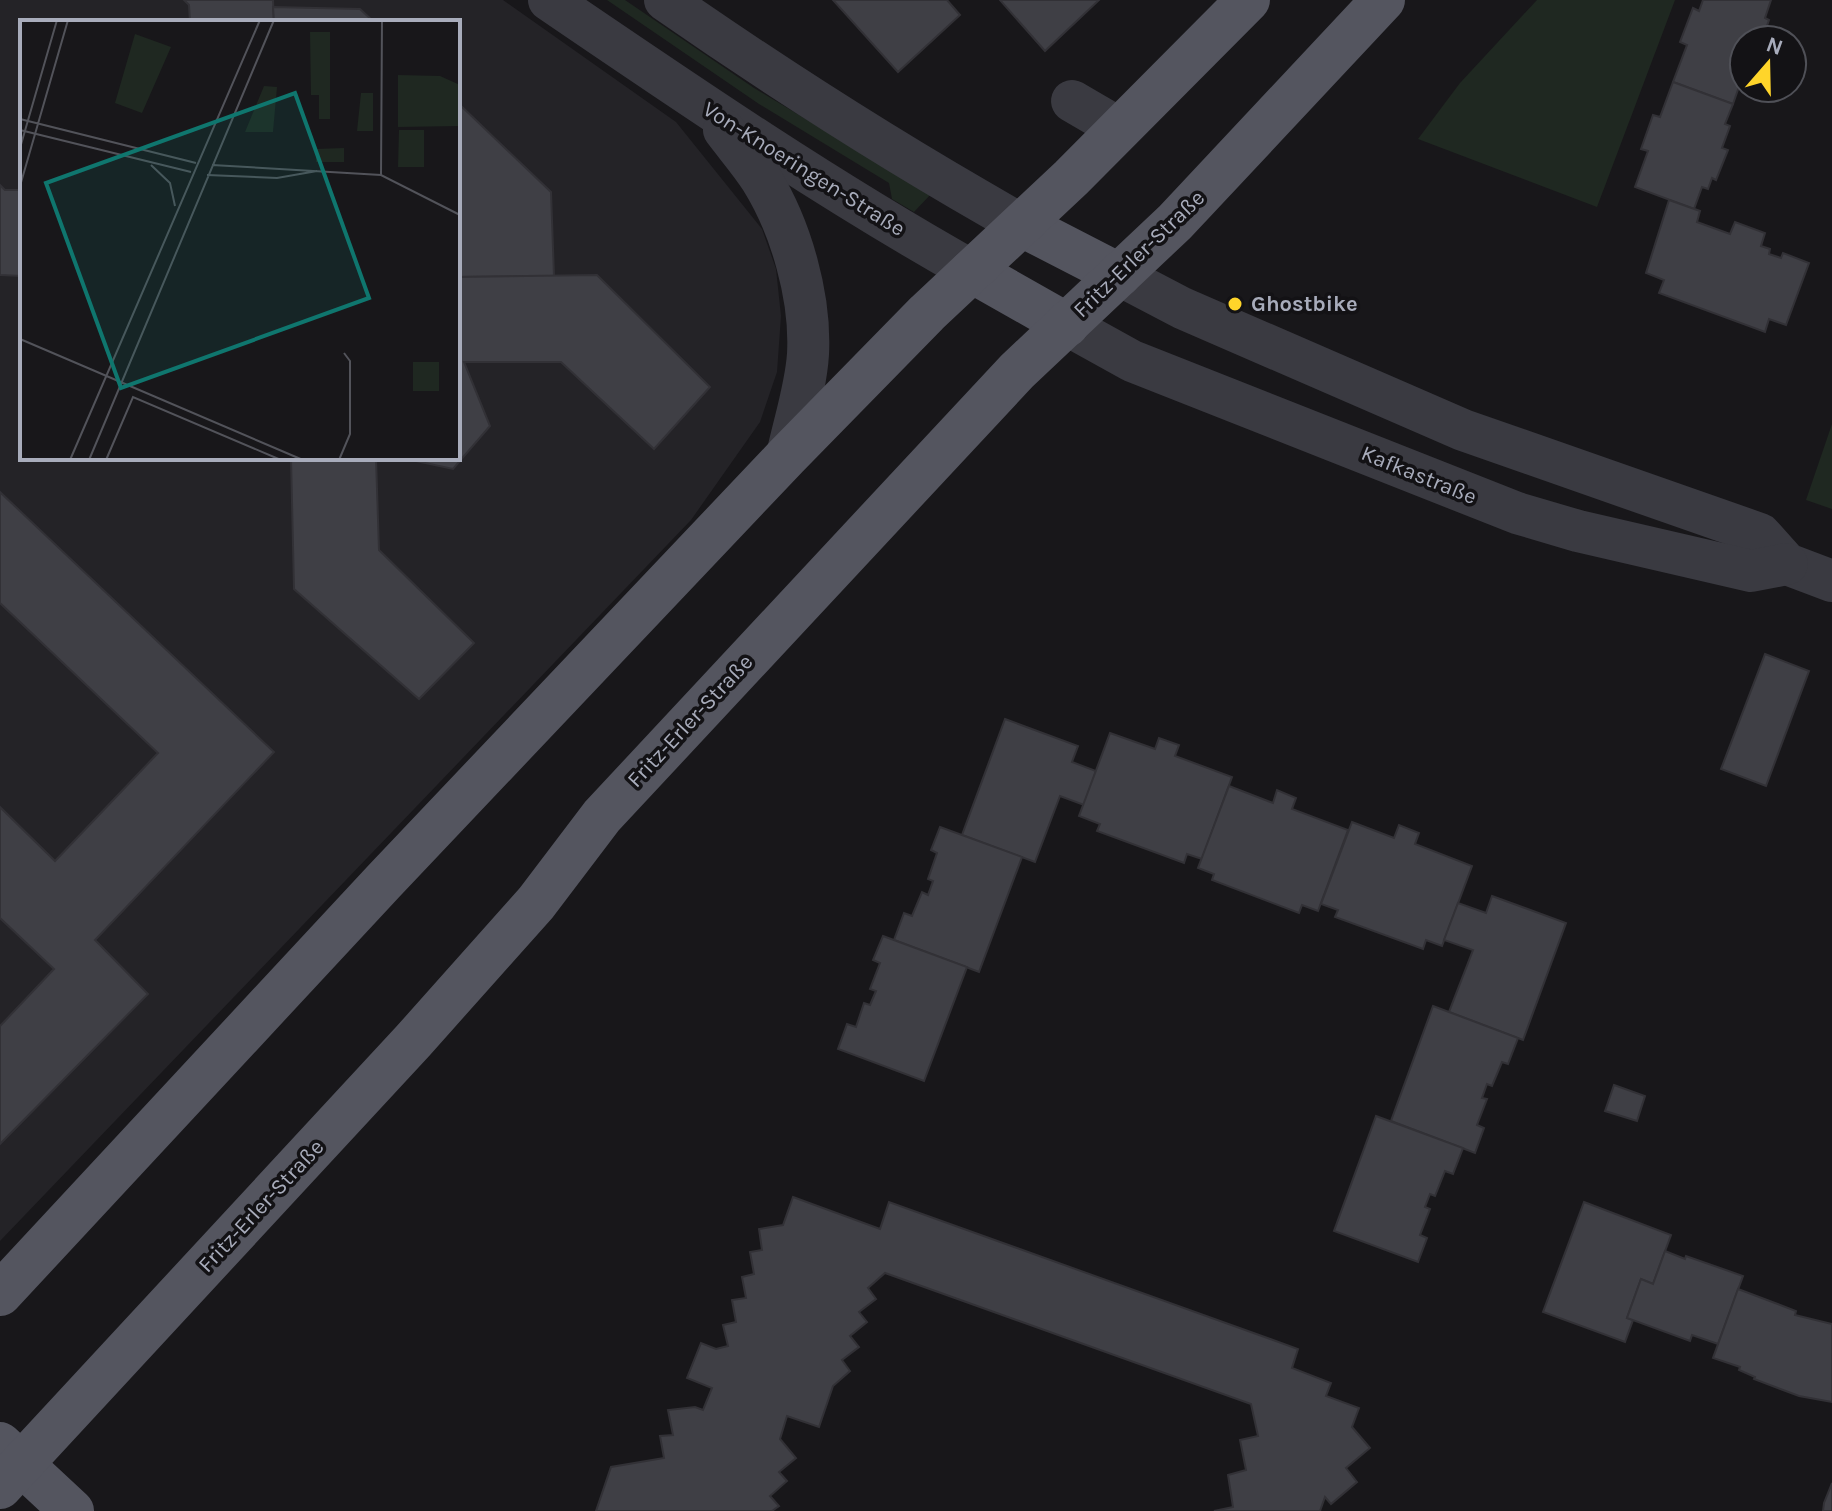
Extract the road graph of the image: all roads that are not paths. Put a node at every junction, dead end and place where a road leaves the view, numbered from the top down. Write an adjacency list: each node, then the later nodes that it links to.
1 (549, 0): 6 (street, Von-Knoeringen-Straße)
2 (665, 0): 8 (street)
3 (1248, 0): 7 (main road)
4 (1383, 0): 10 (main road, Fritz-Erler-Straße)
5 (1072, 101): 7 (street)
6 (709, 109): 9 (street, Von-Knoeringen-Straße); 12 (street)
7 (1120, 129): 8 (main road)
8 (1022, 225): 9 (main road); 10 (main road)
9 (972, 271): 11 (main road, Von-Knoeringen-Straße); 12 (main road)
10 (1119, 275): 11 (main road, Fritz-Erler-Straße); 13 (street, Kafkastraße)
11 (1067, 325): 13 (street, Kafkastraße); 16 (main road, Fritz-Erler-Straße)
12 (787, 456): 15 (main road)
13 (1787, 564): 14 (street, Kafkastraße)
14 (1832, 581)
15 (0, 1294)
16 (7, 1465): 17 (main road)
17 (72, 1511)

